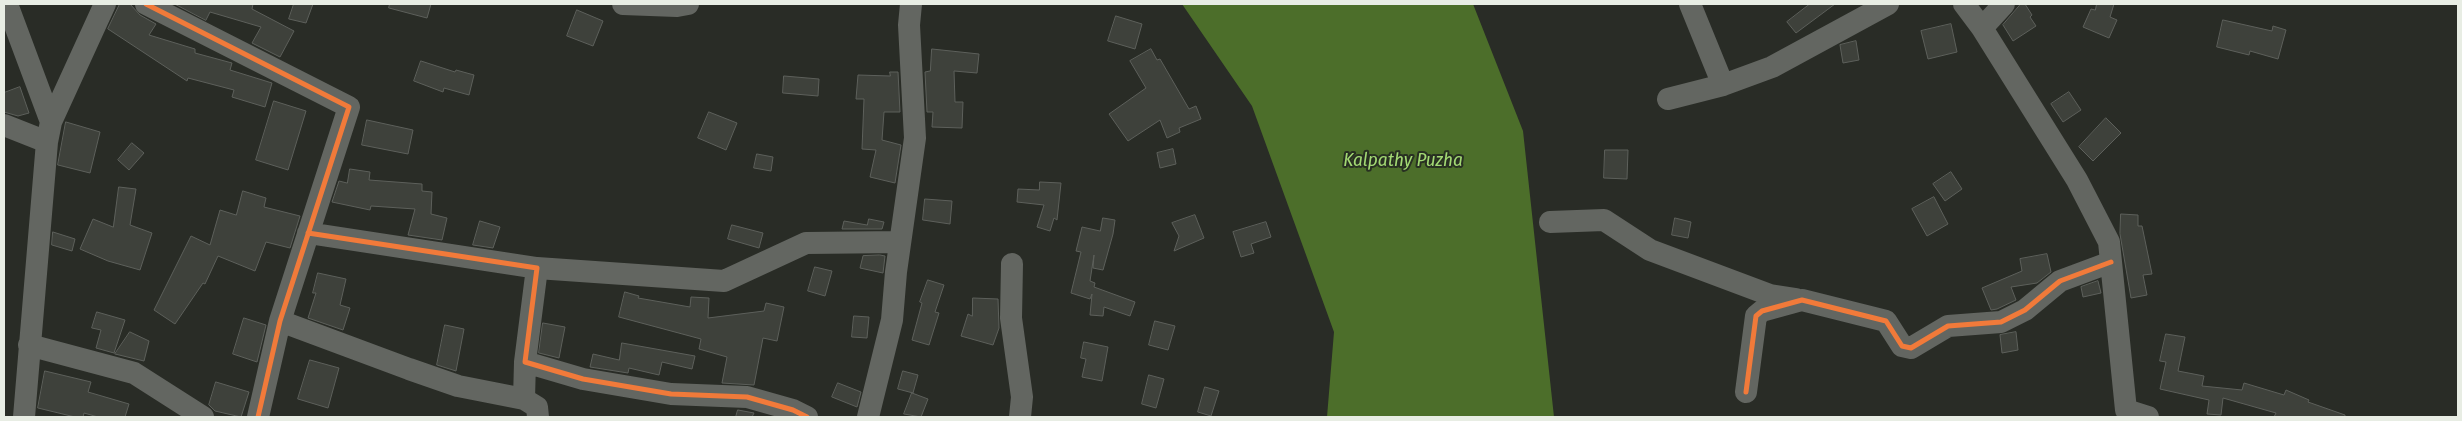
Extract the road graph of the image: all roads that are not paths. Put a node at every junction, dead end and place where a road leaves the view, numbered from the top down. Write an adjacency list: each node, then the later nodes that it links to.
1 (7, 4): 15 (street)
2 (104, 4): 15 (street)
3 (146, 4): 17 (street)
4 (623, 4): 5 (street)
5 (688, 4)
6 (911, 4): 18 (street)
7 (1690, 4): 12 (street)
8 (1888, 4): 12 (street)
9 (1964, 4): 11 (street)
10 (2004, 4): 11 (street)
11 (1982, 28): 19 (street)
12 (1723, 85): 13 (street)
13 (1668, 99)
14 (4, 125): 15 (street)
15 (49, 132): 24 (street)
16 (1550, 222): 22 (street)
17 (308, 233): 21 (street); 23 (street)
18 (900, 242): 21 (street); 33 (street)
19 (2111, 262): 22 (street); 35 (street)
20 (1012, 264): 34 (street)
21 (537, 268): 25 (street)
22 (1802, 300): 26 (street)
23 (280, 321): 27 (street); 30 (street)
24 (29, 345): 28 (street); 29 (street)
25 (526, 362): 27 (street); 32 (street)
26 (1746, 392)
27 (524, 399): 31 (street)
28 (24, 417)
29 (203, 417)
30 (258, 417)
31 (538, 417)
32 (808, 417)
33 (868, 417)
34 (1020, 417)
35 (2148, 417)

